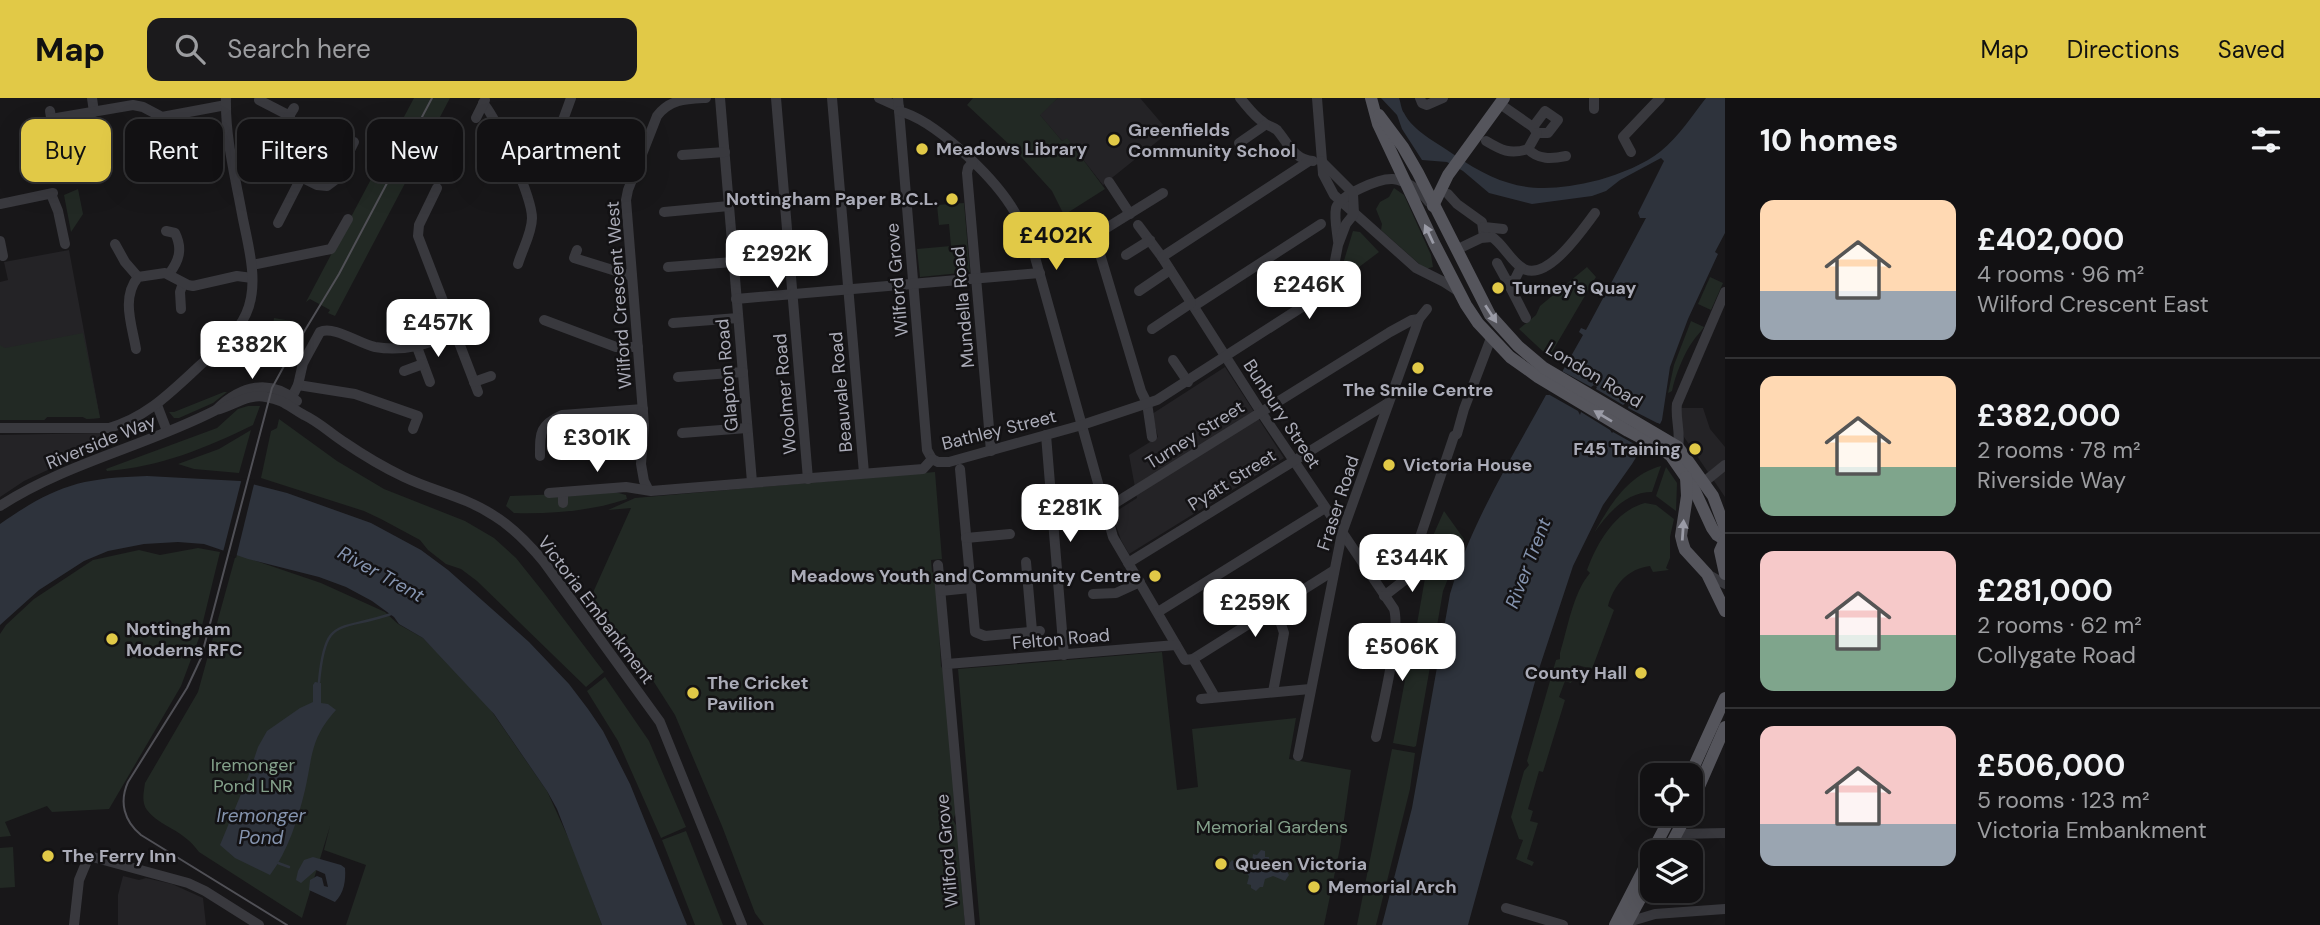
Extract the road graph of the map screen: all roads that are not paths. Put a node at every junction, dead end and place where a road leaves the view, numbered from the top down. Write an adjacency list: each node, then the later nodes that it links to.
1 (92, 98): 21 (street)
2 (571, 98): 29 (street)
3 (706, 98): 14 (street, Wilford Crescent West)
4 (720, 98): 34 (street, Glapton Road)
5 (776, 98): 102 (street, Woolmer Road)
6 (832, 98): 99 (street, Beauvale Road)
7 (879, 98): 20 (street)
8 (1240, 98): 30 (street)
9 (1371, 98): 22 (main road, London Road)
10 (1420, 98): 11 (street)
11 (1443, 98)
12 (1320, 99): 39 (street)
13 (264, 100): 27 (street)
14 (672, 100): 91 (street, Wilford Crescent West)
15 (1655, 100): 35 (street)
16 (485, 101): 24 (street); 28 (street)
17 (1502, 101): 33 (street); 43 (main road)
18 (137, 102): 21 (street); 23 (street)
19 (226, 102): 23 (street); 41 (street)
20 (899, 105): 40 (street); 97 (street, Wilford Grove)
21 (94, 112): 25 (street)
22 (1376, 112): 49 (main road, London Road); 50 (main road, London Road)
23 (158, 116): 26 (street)
24 (475, 118)
25 (52, 119)
26 (157, 119)
27 (288, 119)
28 (495, 119)
29 (563, 119)
30 (1265, 125): 32 (street); 38 (street)
31 (1486, 141): 33 (street)
32 (1239, 143)
33 (1528, 149): 37 (street)
34 (725, 152): 36 (street); 57 (street, Glapton Road)
35 (1631, 152)
36 (682, 155)
37 (1566, 156)
38 (1309, 161): 39 (street); 81 (street)
39 (1321, 161): 52 (street); 55 (street)
40 (972, 162): 77 (street); 94 (street, Mundella Road)
41 (233, 163): 42 (street); 85 (street)
42 (237, 163)
43 (1448, 175): 49 (main road); 58 (main road)
44 (299, 182): 64 (street)
45 (312, 182): 46 (street)
46 (334, 182)
47 (520, 182): 82 (street)
48 (1109, 182): 61 (street)
49 (1422, 182): 58 (main road, London Road)
50 (1406, 183): 52 (street); 58 (street, London Road); 98 (main road, London Road, one-way to 50)
51 (432, 192): 113 (street)
52 (1353, 192): 55 (street); 62 (street)
53 (1163, 193): 61 (street)
54 (1448, 194): 69 (street)
55 (1341, 201): 62 (street); 75 (street, Bathley Street)
56 (0, 204): 73 (street)
57 (729, 206): 59 (street); 83 (street, Glapton Road)
58 (1433, 206): 78 (main road, London Road)
59 (664, 212)
60 (1595, 213): 87 (street)
61 (1130, 214): 70 (street)
62 (1351, 217): 75 (street, Bathley Street); 98 (street)
63 (348, 219): 85 (street)
64 (278, 223)
65 (1321, 224): 104 (street)
66 (1138, 225): 71 (street, Bunbury Street)
67 (1503, 229): 69 (street)
68 (166, 231): 90 (street)
69 (1484, 232): 78 (street); 87 (street)
70 (1094, 234): 77 (street); 132 (street)
71 (1150, 240): 79 (street); 81 (street, Bunbury Street)
72 (0, 241): 80 (street)
73 (65, 244)
74 (115, 244): 92 (street)
75 (1338, 245): 120 (street, Bathley Street)
76 (577, 250): 91 (street)
77 (1033, 250): 89 (street)
78 (1460, 252): 98 (main road); 125 (main road, London Road, one-way to 125)
79 (1126, 255)
80 (3, 256)
81 (1161, 257): 88 (street, Bunbury Street)
82 (516, 258)
83 (733, 262): 86 (street); 103 (street, Glapton Road)
84 (1497, 263): 96 (street)
85 (252, 265): 93 (street)
86 (668, 267)
87 (1521, 267): 96 (street)
88 (1170, 270): 100 (street); 104 (street, Bunbury Street)
89 (1040, 273): 94 (street); 138 (street)
90 (169, 274): 92 (street); 95 (street)
91 (632, 276): 118 (street, Wilford Crescent West)
92 (138, 277): 119 (street)
93 (252, 278): 95 (street); 134 (street)
94 (977, 279): 97 (street); 147 (street, Mundella Road)
95 (183, 283): 105 (street)
96 (1508, 283): 108 (street)
97 (913, 284): 99 (street); 149 (street, Wilford Grove)
98 (1452, 286): 115 (main road, London Road)
99 (849, 289): 102 (street); 153 (street, Beauvale Road)
100 (1139, 291)
101 (1725, 292): 146 (street)
102 (793, 294): 103 (street); 155 (street, Woolmer Road)
103 (736, 299): 107 (street, Glapton Road)
104 (1193, 305): 112 (street); 120 (street, Bunbury Street)
105 (181, 309)
106 (1427, 309): 109 (street, Fraser Road)
107 (738, 317): 111 (street); 124 (street, Glapton Road)
108 (1526, 318)
109 (1419, 319): 133 (street, Fraser Road); 137 (street, Turney Street)
110 (544, 320): 114 (street)
111 (673, 323)
112 (1152, 329)
113 (454, 333): 117 (street); 126 (street)
114 (580, 334): 116 (street); 118 (street)
115 (1491, 338): 125 (main road, London Road); 182 (street)
116 (576, 345)
117 (417, 347): 122 (street); 130 (street)
118 (638, 347): 136 (street, Wilford Crescent West)
119 (136, 349)
120 (1227, 357): 129 (street, Bathley Street); 137 (street, Bunbury Street)
121 (1173, 360): 129 (street)
122 (423, 364): 123 (street); 128 (street)
123 (404, 371)
124 (743, 372): 127 (street); 140 (street, Glapton Road)
125 (1541, 372): 146 (main road, London Road)
126 (491, 376)
127 (678, 377)
128 (430, 382)
129 (1188, 382): 132 (street, Bathley Street)
130 (298, 385): 131 (street); 141 (street)
131 (291, 400): 135 (street, Riverside Way); 142 (street, Riverside Way)
132 (1147, 403): 138 (street, Bathley Street); 145 (street)
133 (1388, 403): 150 (street, Pyatt Street); 167 (street, Fraser Road)
134 (157, 405): 139 (street); 142 (street)
135 (300, 408): 215 (street, Victoria Embankment)
136 (643, 409): 148 (street); 158 (street, Wilford Crescent West)
137 (1261, 412): 150 (street, Bunbury Street); 163 (street, Turney Street)
138 (1082, 425): 144 (street, Bathley Street); 163 (street)
139 (0, 428)
140 (747, 428): 143 (street); 156 (street, Glapton Road)
141 (413, 429)
142 (167, 432): 161 (street, Riverside Way)
143 (682, 433)
144 (1046, 435): 147 (street, Bathley Street); 165 (street)
145 (1152, 437)
146 (1669, 445): 154 (main road, London Road); 157 (main road, London Road)
147 (991, 451): 149 (street, Bathley Street)
148 (540, 456)
149 (932, 459): 153 (street, Bathley Street)
150 (1293, 461): 162 (street, Bunbury Street); 172 (street, Pyatt Street)
151 (1725, 465): 157 (street)
152 (960, 469): 169 (street)
153 (864, 473): 155 (street, Bathley Street)
154 (1686, 477): 170 (main road, London Road); 175 (main road, one-way to 154)
155 (808, 478): 156 (street, Bathley Street)
156 (752, 482): 158 (street, Bathley Street)
157 (1704, 482): 160 (main road, London Road)
158 (648, 489): 159 (street, Bathley Street)
159 (549, 492)
160 (1713, 496): 164 (main road); 166 (main road, London Road)
161 (0, 506)
162 (1325, 508): 167 (street, Bunbury Street); 185 (street)
163 (1104, 509): 165 (street, Turney Street); 172 (street)
164 (1725, 510)
165 (1052, 512): 187 (street)
166 (1725, 528)
167 (1342, 533): 174 (street, Fraser Road); 182 (street, Bunbury Street)
168 (1010, 534): 169 (street)
169 (966, 538): 179 (street)
170 (1725, 540): 176 (main road)
171 (1026, 562): 179 (street)
172 (1128, 563): 177 (street)
173 (938, 565): 180 (street, Wilford Grove)
174 (1333, 571): 183 (street); 190 (street, Fraser Road)
175 (1707, 574): 178 (street); 184 (main road)
176 (1725, 574)
177 (1140, 582): 181 (street); 185 (street)
178 (1725, 584)
179 (970, 588): 180 (street)
180 (940, 591): 189 (street, Wilford Grove)
181 (1093, 594)
182 (1384, 596): 196 (street, Bunbury Street)
183 (1273, 609): 188 (street); 191 (street)
184 (1725, 611)
185 (1158, 612): 186 (street)
186 (1177, 645): 187 (street, Felton Road); 188 (street)
187 (1064, 655): 189 (street, Felton Road)
188 (1193, 659): 192 (street)
189 (947, 664): 216 (street, Wilford Grove)
190 (1310, 688): 191 (street); 197 (street, Fraser Road)
191 (1273, 692): 192 (street)
192 (1216, 697): 194 (street)
193 (1725, 698): 198 (main road)
194 (1201, 699)
195 (1725, 727): 199 (main road)
196 (1376, 737)
197 (1298, 756)
198 (1695, 763)
199 (1703, 777)
200 (1681, 826): 204 (main road)
201 (1691, 826): 202 (street)
202 (1697, 832): 203 (street); 204 (street)
203 (1725, 833)
204 (1677, 834): 205 (main road)
205 (1674, 840)
206 (1640, 876): 218 (main road)
207 (1640, 899): 212 (main road)
208 (1644, 903): 211 (street)
209 (1506, 908): 217 (street)
210 (1725, 909): 211 (street)
211 (1655, 914): 212 (street)
212 (1627, 923)
213 (74, 925): 214 (street)
214 (259, 925)
215 (742, 925)
216 (970, 925)
217 (1563, 925)
218 (1615, 925)

